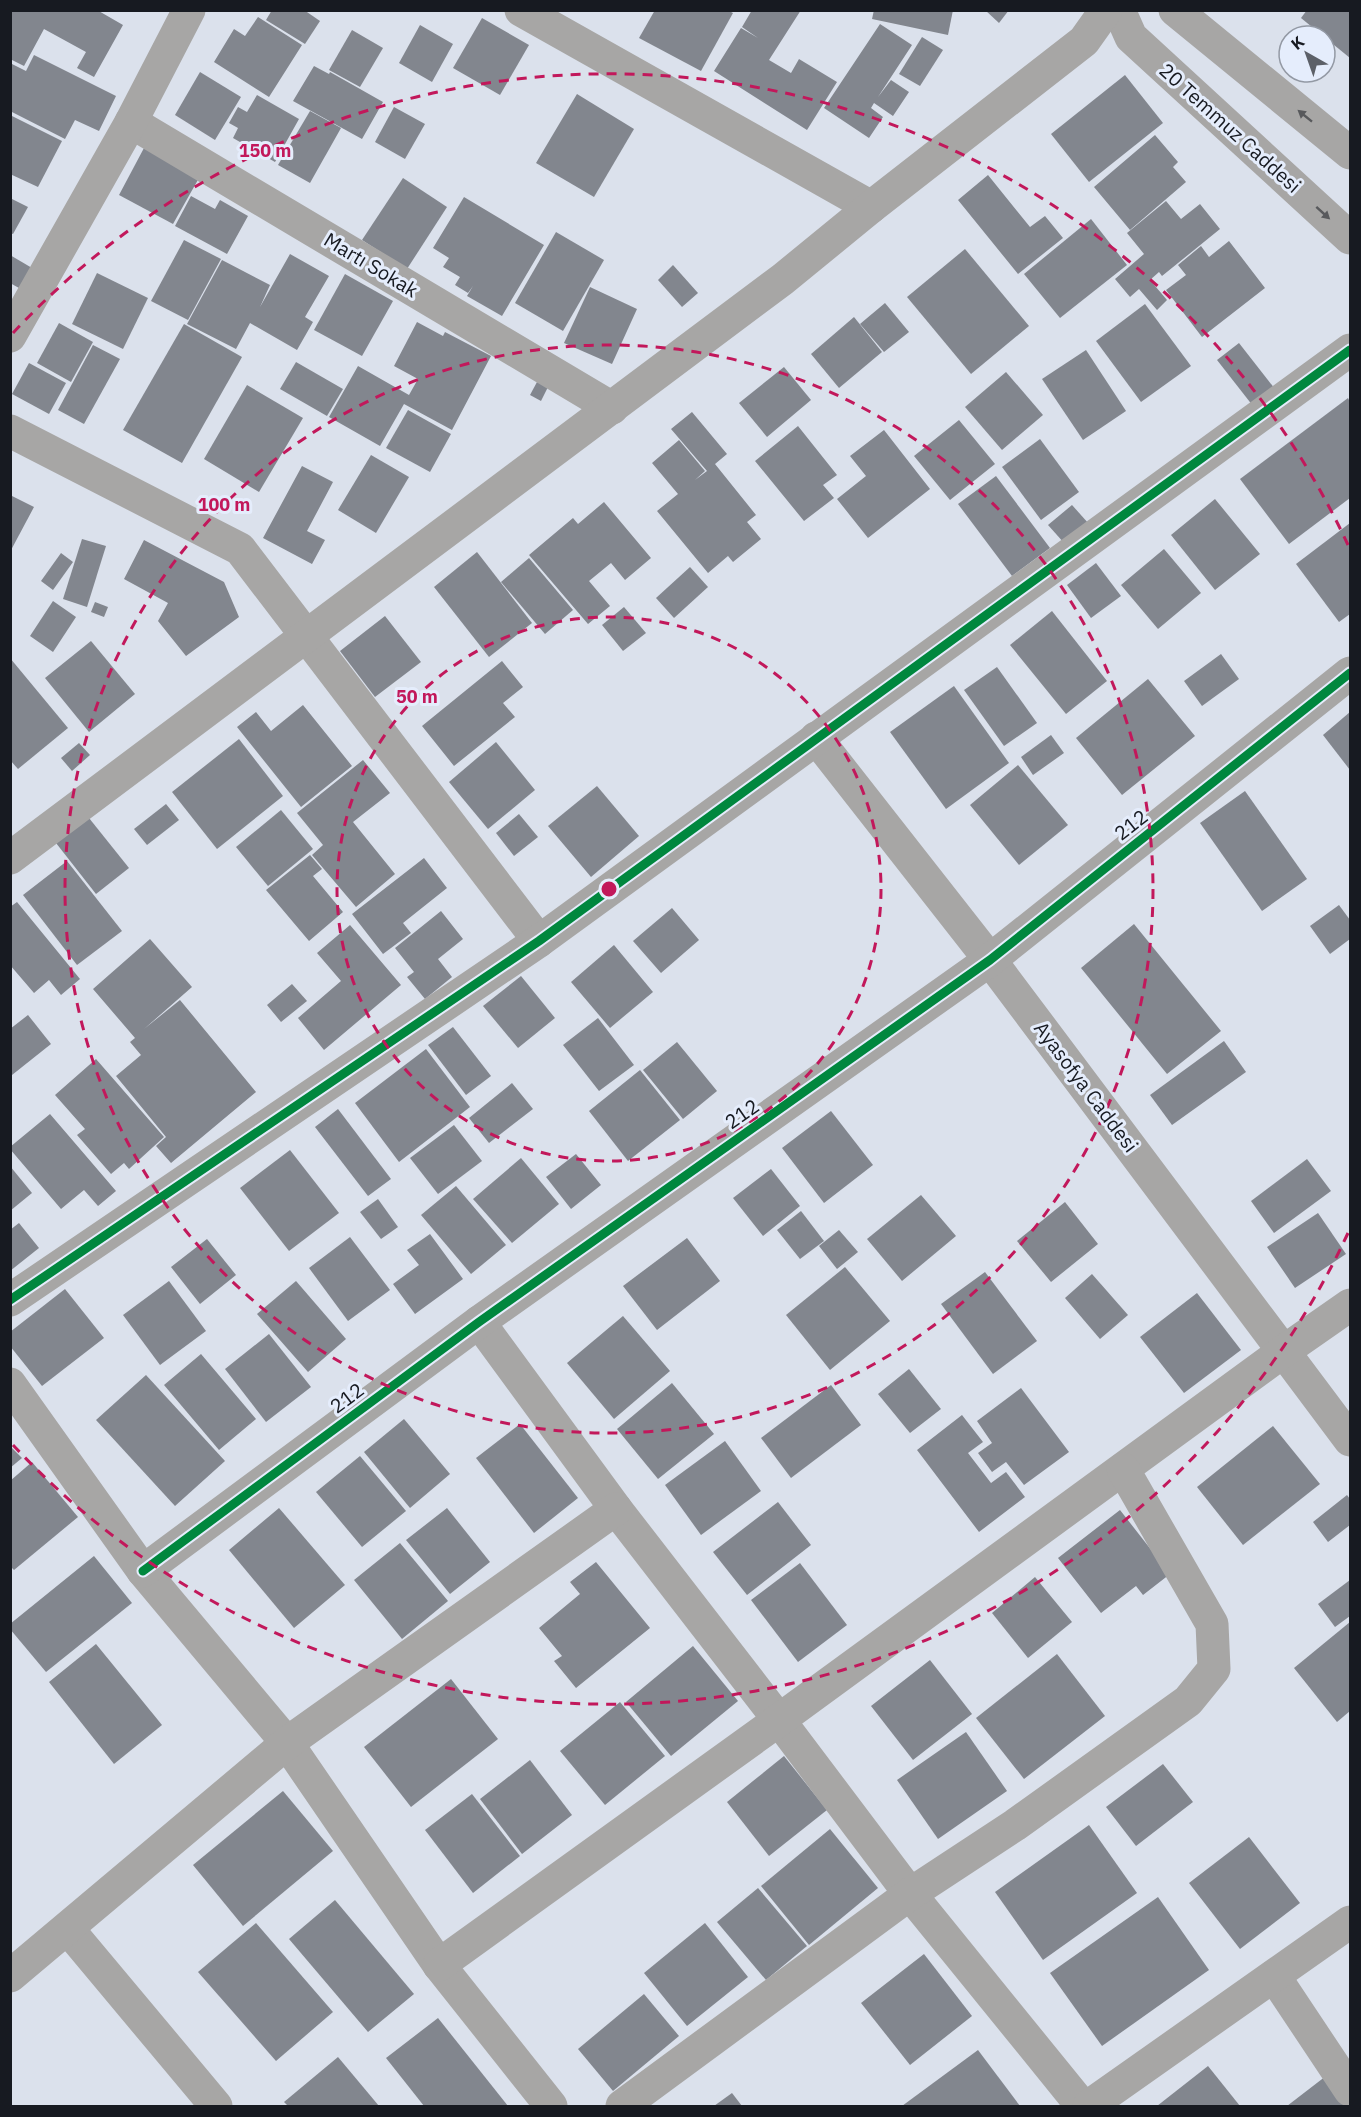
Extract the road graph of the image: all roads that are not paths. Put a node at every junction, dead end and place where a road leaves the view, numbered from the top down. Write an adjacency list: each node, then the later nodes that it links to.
1 (189, 10): 6 (street)
2 (521, 10): 8 (street)
3 (1106, 10): 8 (street)
4 (1119, 10): 9 (street, 20 Temmuz Caddesi, one-way to 9)
5 (1175, 10): 7 (street, one-way to 5)
6 (130, 122): 10 (street); 12 (street, Martı Sokak)
7 (1350, 153)
8 (871, 207): 12 (street)
9 (1350, 238)
10 (10, 336)
11 (1350, 350): 16 (street)
12 (612, 408): 14 (street)
13 (10, 431): 14 (street)
14 (307, 635): 17 (street); 18 (street)
15 (1350, 673): 19 (street, 212)
16 (816, 738): 18 (street); 19 (street, Ayasofya Caddesi)
17 (10, 858)
18 (539, 941): 20 (street)
19 (990, 960): 22 (street, 212); 23 (street, Ayasofya Caddesi)
20 (10, 1300)
21 (1350, 1305): 23 (street)
22 (479, 1323): 27 (street); 28 (street, 212)
23 (1284, 1351): 25 (street, Ayasofya Caddesi); 26 (street)
24 (10, 1384): 28 (street)
25 (1350, 1440)
26 (1123, 1468): 29 (street); 31 (street)
27 (616, 1509): 29 (street); 30 (street)
28 (143, 1571): 30 (street)
29 (779, 1720): 31 (street); 34 (street)
30 (287, 1743): 33 (street); 34 (street)
31 (910, 1894): 40 (street); 41 (street)
32 (1350, 1922): 36 (street)
33 (68, 1929): 35 (street); 38 (street)
34 (438, 1965): 39 (street)
35 (10, 1976)
36 (1274, 1976): 37 (street); 42 (street)
37 (1350, 2091)
38 (216, 2106)
39 (551, 2106)
40 (622, 2106)
41 (1082, 2106)
42 (1089, 2106)

